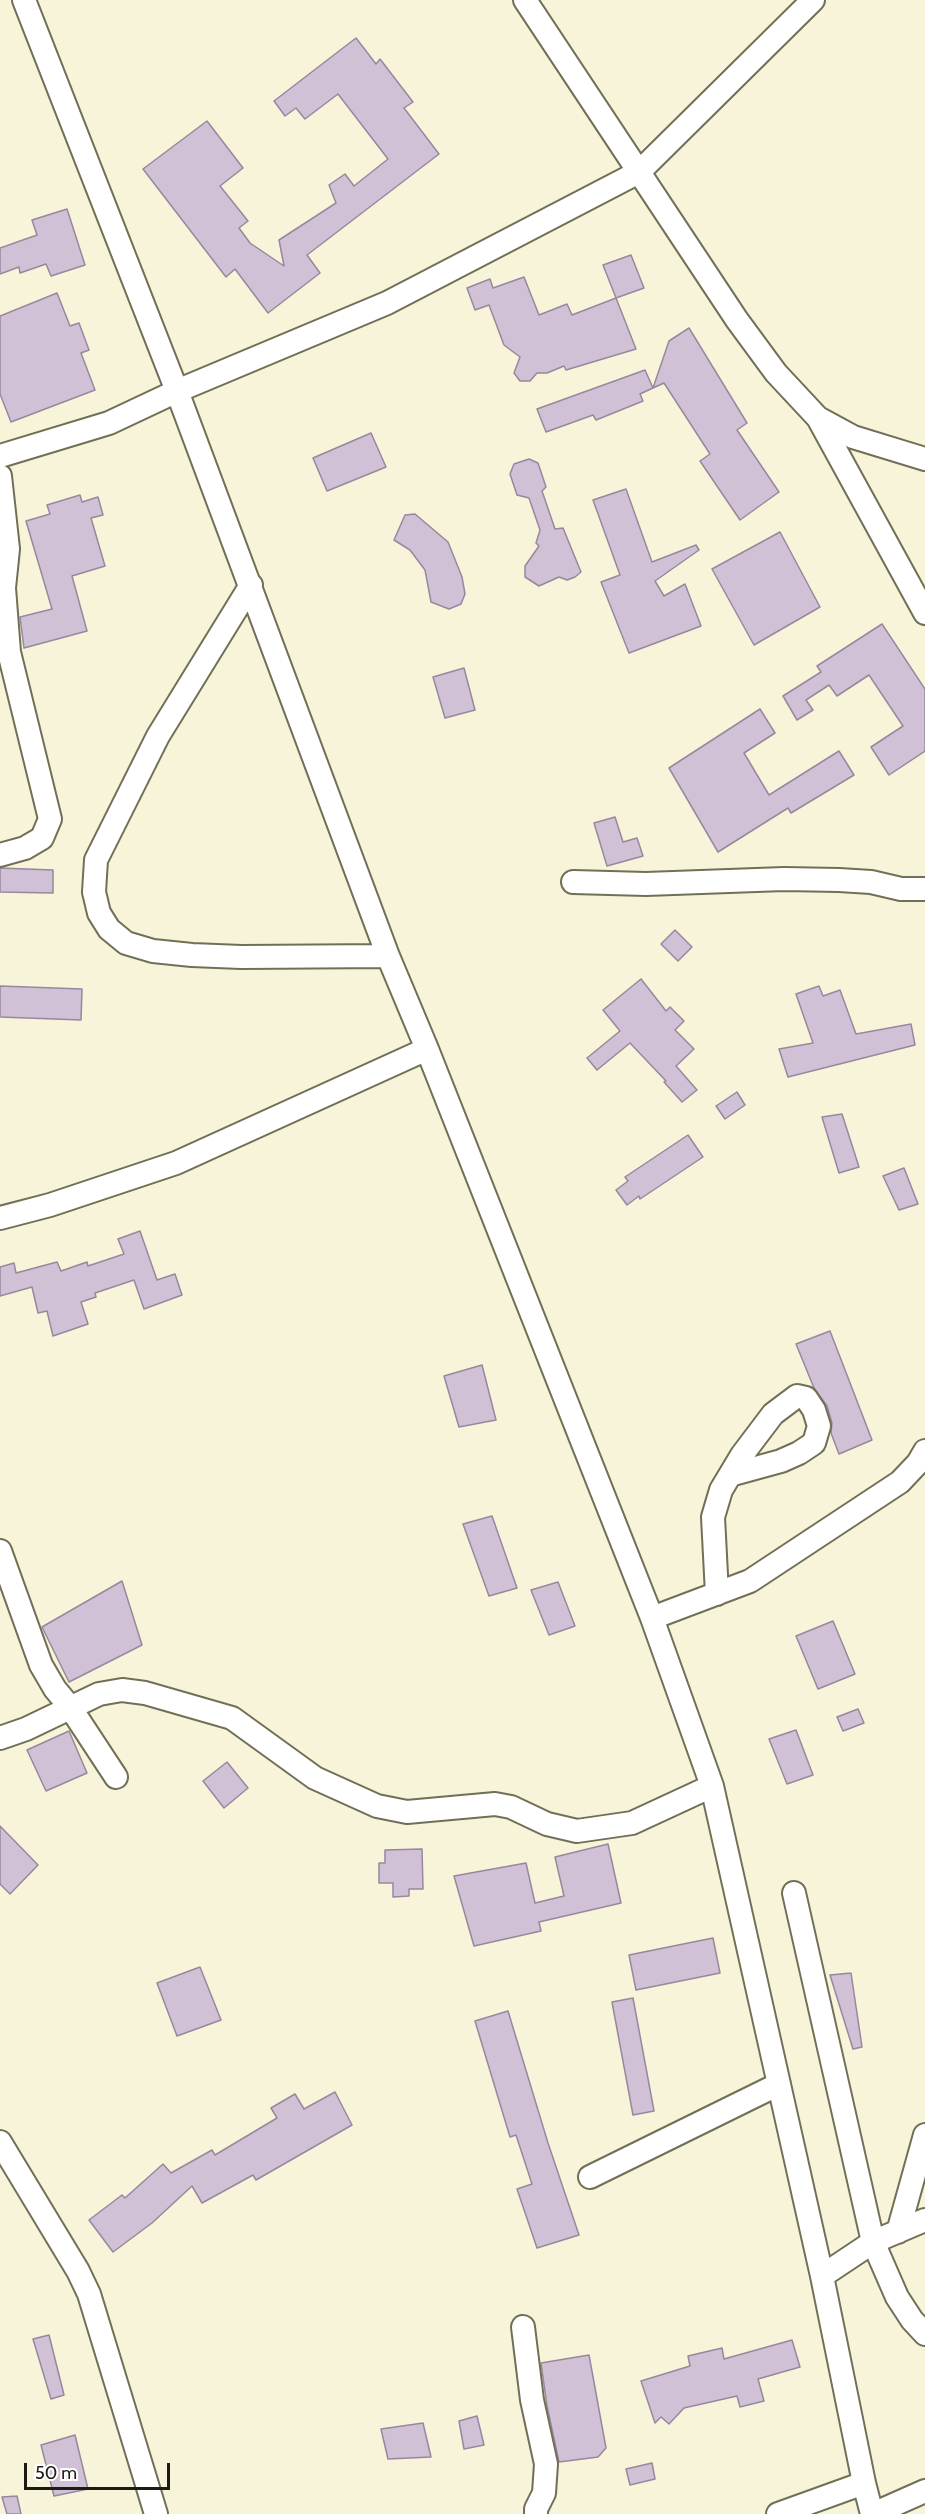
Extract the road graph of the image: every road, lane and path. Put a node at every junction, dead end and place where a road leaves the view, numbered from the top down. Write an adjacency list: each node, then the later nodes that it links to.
1 (24, 0): 5 (street)
2 (525, 0): 4 (street)
3 (813, 0): 4 (street)
4 (639, 172): 5 (street); 6 (street)
5 (177, 391): 7 (street); 10 (street)
6 (818, 418): 8 (street); 11 (street)
7 (0, 456)
8 (925, 459)
9 (0, 476): 12 (street)
10 (251, 585): 15 (street); 15 (street)
11 (925, 613)
12 (0, 855)
13 (573, 882): 14 (street)
14 (925, 889)
15 (388, 956): 16 (street)
16 (427, 1049): 17 (street); 22 (street)
17 (0, 1218)
18 (925, 1450): 21 (street)
19 (730, 1475): 21 (street)
20 (0, 1551): 23 (street)
21 (717, 1594): 22 (street)
22 (652, 1618): 26 (street)
23 (70, 1707): 24 (street); 25 (street); 26 (street)
24 (0, 1738)
25 (116, 1777)
26 (712, 1786): 28 (street)
27 (795, 1893): 34 (street)
28 (779, 2084): 32 (street); 35 (street)
29 (925, 2135): 33 (street)
30 (0, 2142): 31 (street)
31 (7, 2173): 40 (street)
32 (591, 2177)
33 (916, 2223): 34 (street)
34 (873, 2242): 35 (street); 37 (street)
35 (822, 2276): 38 (street)
36 (523, 2327): 41 (street)
37 (925, 2334)
38 (864, 2483): 42 (street); 43 (street)
39 (925, 2491): 43 (street)
40 (156, 2514)
41 (536, 2514)
42 (778, 2514)
43 (873, 2514)

